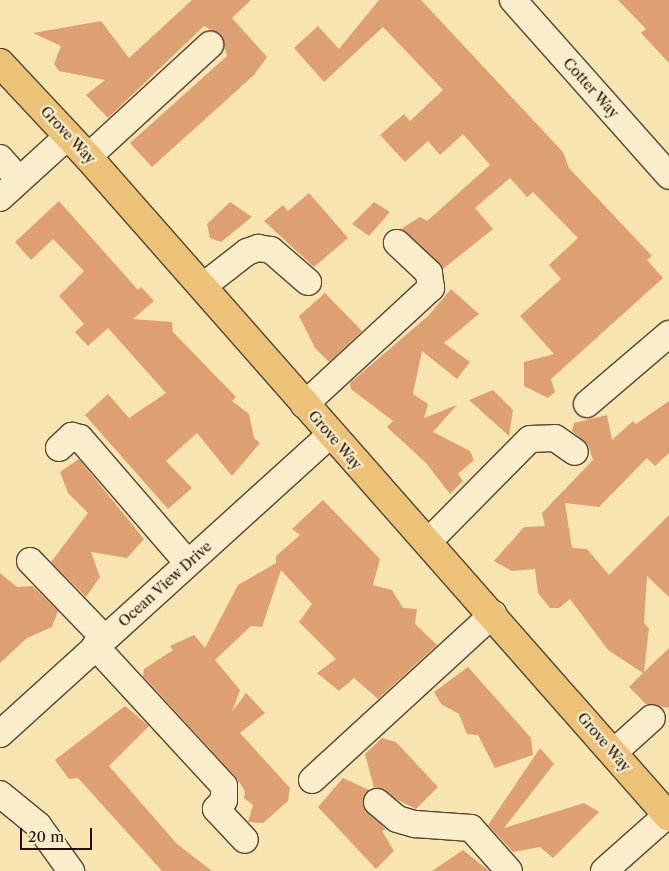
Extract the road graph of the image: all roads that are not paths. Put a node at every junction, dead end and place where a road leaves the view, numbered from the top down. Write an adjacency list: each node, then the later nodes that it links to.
1 (513, 0): 7 (street, Cotter Way)
2 (210, 45): 5 (street)
3 (0, 63): 4 (main road, Grove Way)
4 (69, 135): 5 (main road, Grove Way); 8 (street)
5 (88, 157): 12 (main road, Grove Way)
6 (0, 158): 8 (street)
7 (669, 176)
8 (19, 180): 9 (street)
9 (0, 198)
10 (397, 242): 15 (street)
11 (308, 282): 12 (street)
12 (202, 287): 15 (main road, Grove Way)
13 (669, 334): 14 (street)
14 (587, 404)
15 (304, 405): 16 (main road, Grove Way)
16 (330, 435): 19 (main road, Grove Way); 21 (street, Ocean View Drive)
17 (59, 448): 21 (street)
18 (575, 452): 19 (street)
19 (427, 542): 22 (main road, Grove Way)
20 (30, 561): 23 (street)
21 (188, 563): 23 (street, Ocean View Drive)
22 (493, 614): 26 (main road, Grove Way); 27 (street)
23 (100, 642): 25 (street, Ocean View Drive); 31 (street)
24 (652, 718): 26 (street)
25 (0, 734)
26 (614, 753): 30 (main road, Grove Way)
27 (312, 780)
28 (0, 794): 32 (street)
29 (377, 802): 33 (street)
30 (668, 816): 34 (street)
31 (245, 840)
32 (71, 871)
33 (509, 871)
34 (604, 871)

